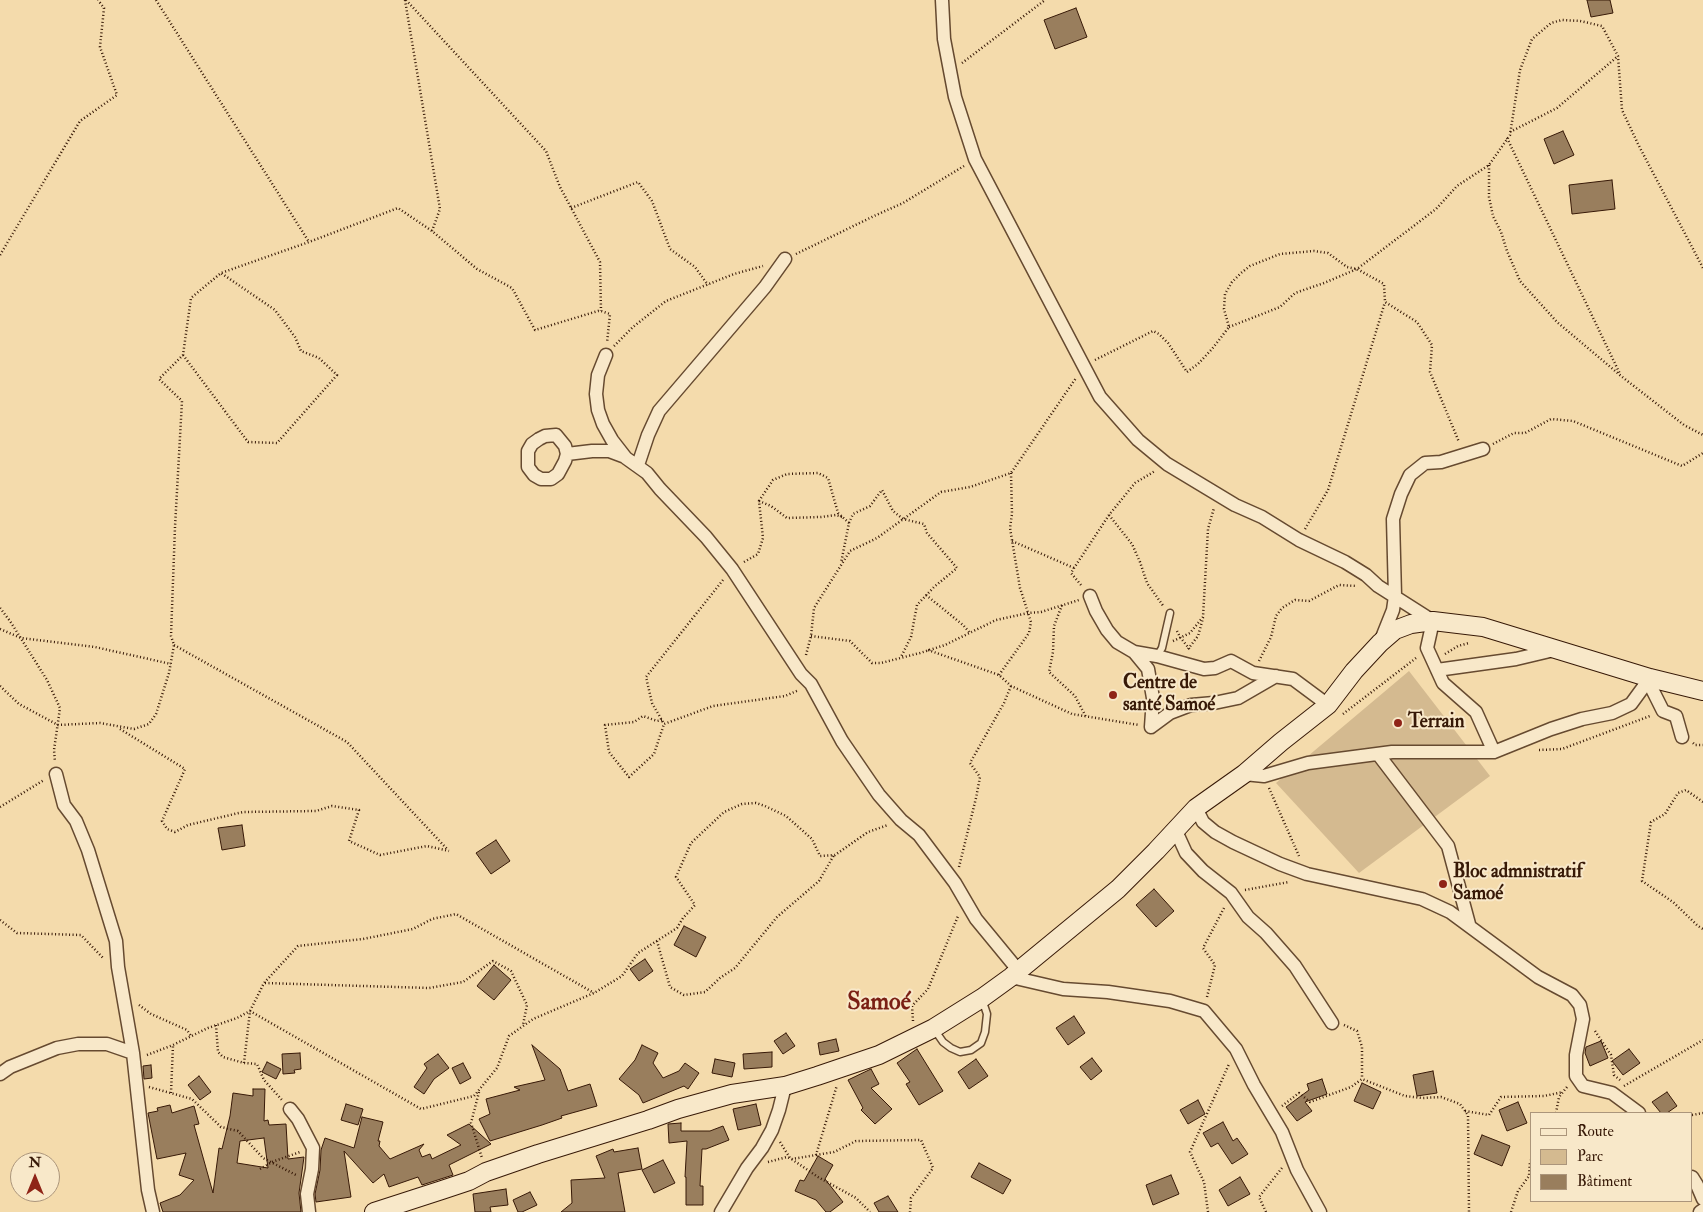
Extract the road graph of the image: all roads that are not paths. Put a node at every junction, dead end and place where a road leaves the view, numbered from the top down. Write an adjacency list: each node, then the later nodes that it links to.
1 (942, 0): 9 (street)
2 (784, 260): 7 (street)
3 (606, 354): 6 (street)
4 (1483, 449): 9 (street)
5 (567, 454): 6 (street)
6 (626, 458): 7 (street)
7 (638, 466): 29 (street)
8 (1090, 596): 14 (street)
9 (1395, 596): 11 (street); 12 (street)
10 (1170, 613): 15 (lane)
11 (1433, 620): 12 (main road); 13 (main road); 16 (street)
12 (1380, 642): 20 (main road)
13 (1556, 649): 16 (street); 18 (main road)
14 (1134, 652): 15 (street); 17 (street)
15 (1159, 652): 17 (street)
16 (1435, 666): 22 (street)
17 (1276, 676): 20 (street)
18 (1649, 680): 19 (main road); 21 (street); 22 (street)
19 (1703, 691)
20 (1334, 711): 25 (main road)
21 (1682, 737)
22 (1494, 752): 23 (street)
23 (1378, 754): 25 (street); 28 (street)
24 (56, 774): 33 (street)
25 (1244, 774): 26 (main road)
26 (1196, 808): 27 (main road); 28 (street)
27 (1176, 831): 29 (main road); 31 (street)
28 (1469, 924): 37 (street)
29 (1014, 974): 30 (main road); 44 (street)
30 (982, 998): 32 (main road); 32 (lane)
31 (1332, 1023)
32 (934, 1028): 35 (main road)
33 (133, 1057): 34 (street); 40 (street)
34 (0, 1074)
35 (784, 1086): 42 (main road); 43 (street)
36 (290, 1109): 41 (street)
37 (1638, 1112)
38 (1693, 1179): 39 (street)
39 (1703, 1199)
40 (153, 1212)
41 (308, 1212)
42 (374, 1212)
43 (720, 1212)
44 (1320, 1212)

